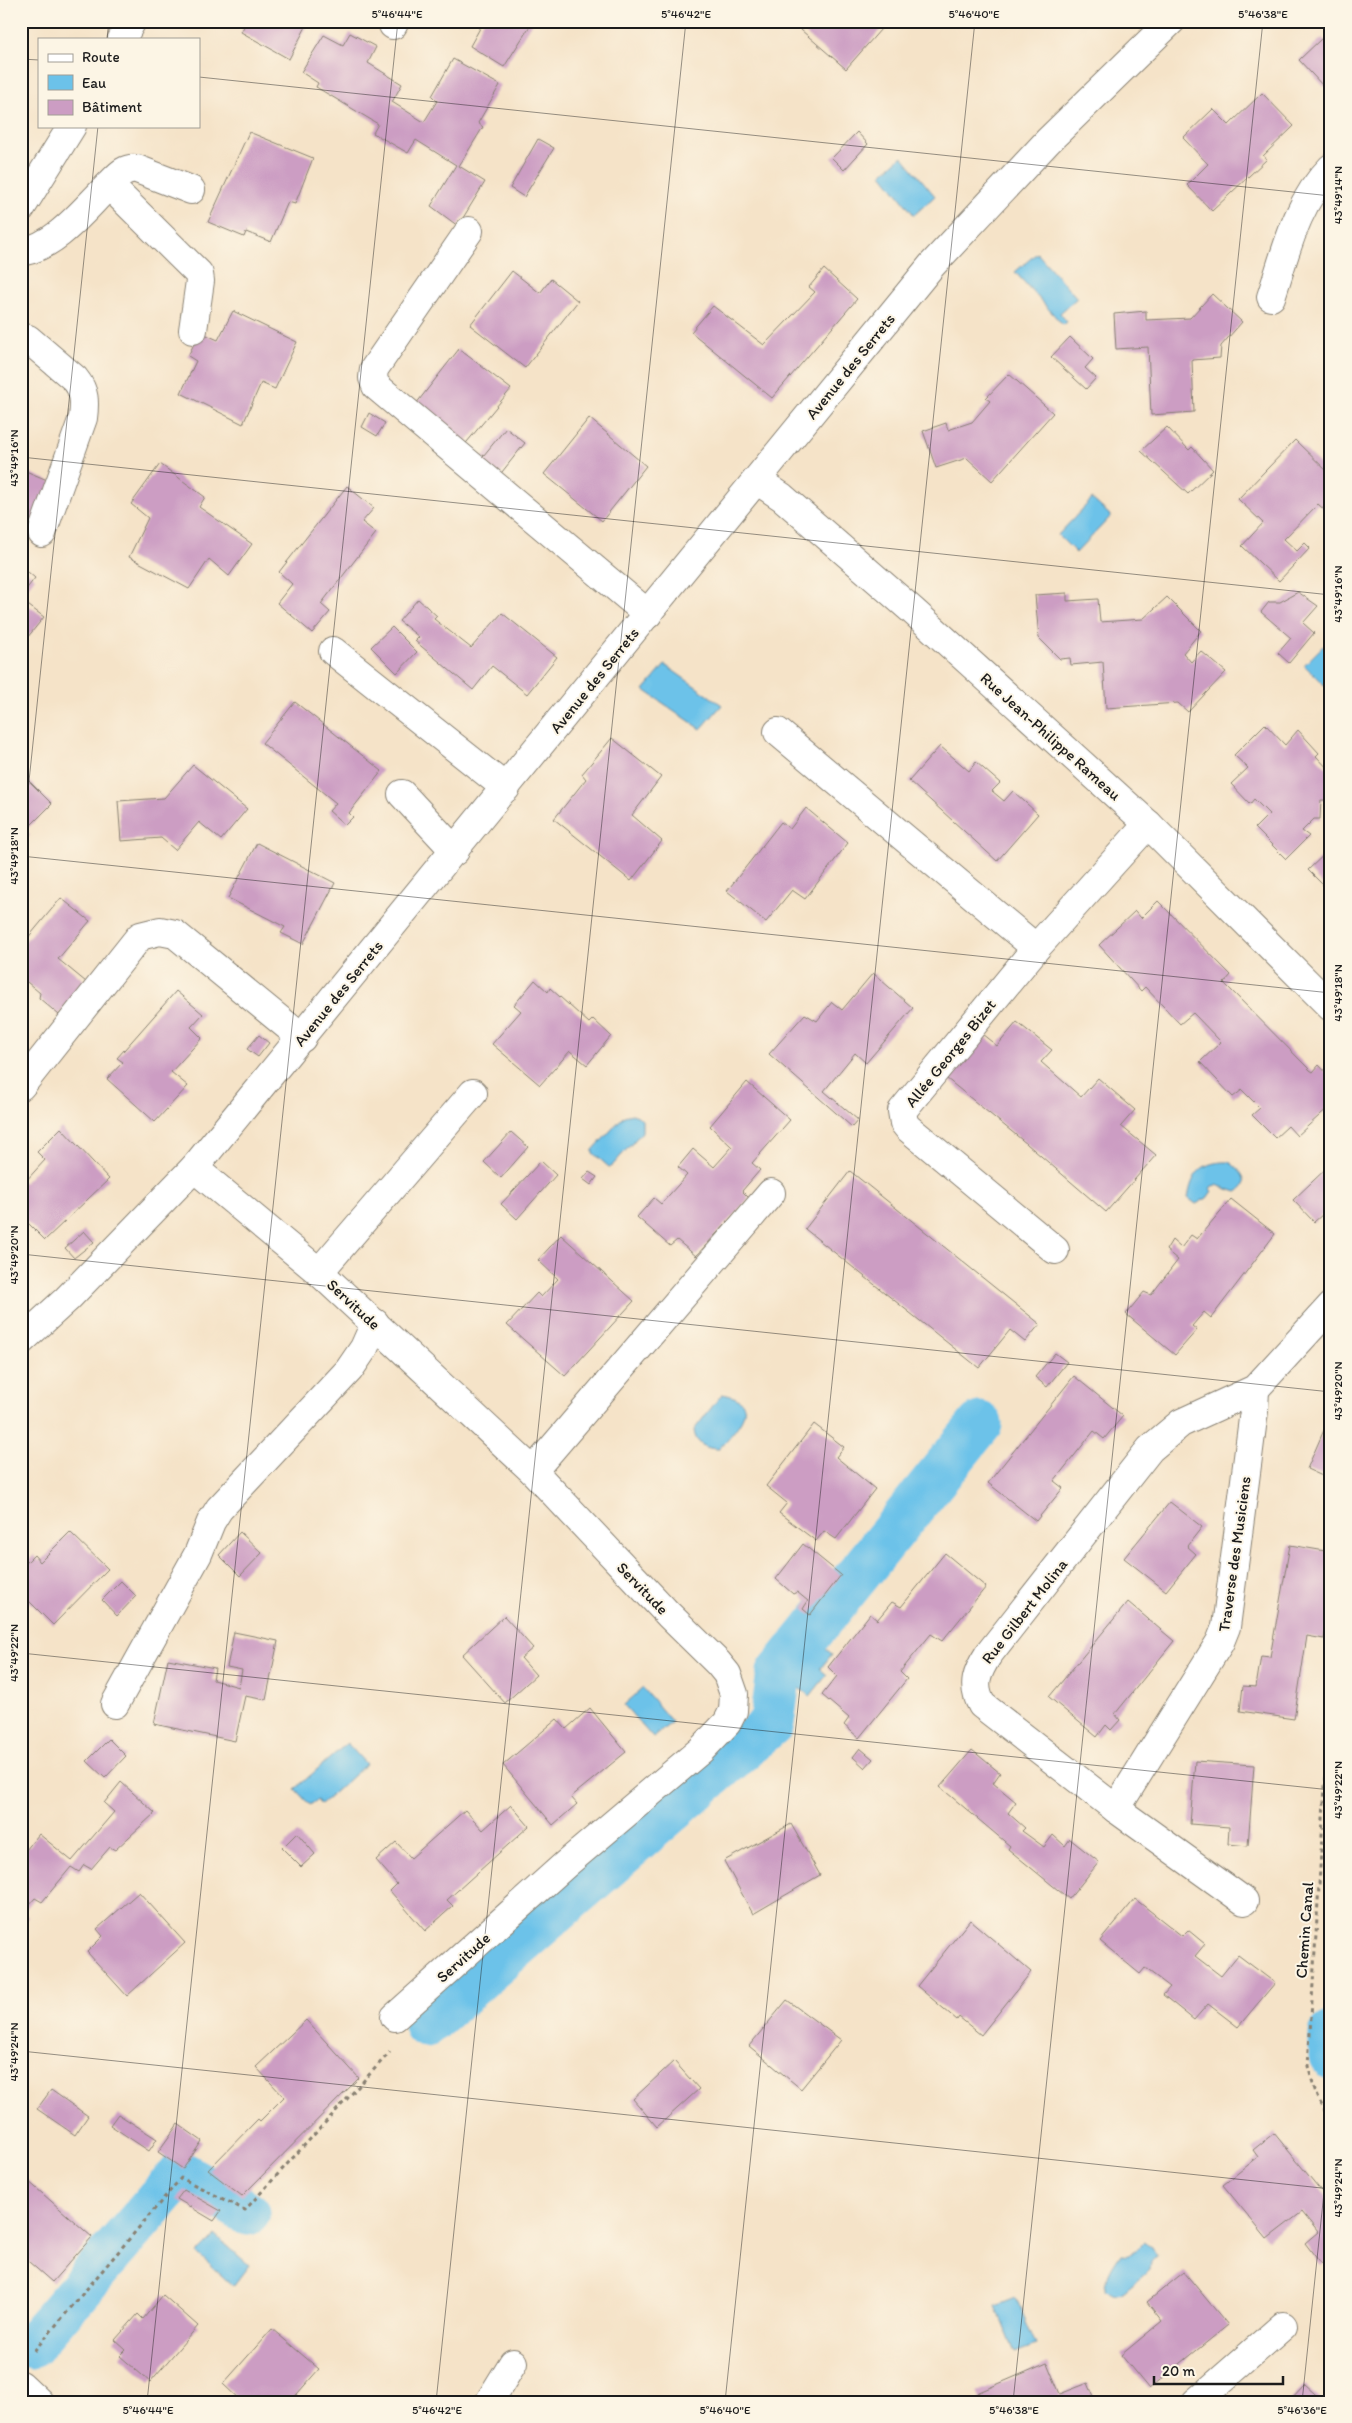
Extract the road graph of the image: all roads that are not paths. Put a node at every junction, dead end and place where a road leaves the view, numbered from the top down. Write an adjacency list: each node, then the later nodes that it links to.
1 (132, 21): 3 (street)
2 (1171, 21): 14 (street, Avenue des Serrets)
3 (123, 38)
4 (71, 128): 8 (street)
5 (1331, 168): 11 (street)
6 (109, 185): 7 (street); 10 (street); 12 (street)
7 (191, 190)
8 (21, 208)
9 (469, 231): 16 (street)
10 (21, 252)
11 (1271, 297)
12 (193, 330)
13 (21, 337): 15 (street)
14 (758, 481): 16 (street, Avenue des Serrets); 21 (street, Rue Jean-Philippe Rameau)
15 (42, 533)
16 (648, 614): 19 (street, Avenue des Serrets)
17 (333, 651): 19 (street)
18 (778, 732): 23 (street)
19 (506, 788): 22 (street, Avenue des Serrets)
20 (402, 794): 22 (street)
21 (1148, 824): 23 (street, Allée Georges Bizet); 24 (street, Rue Jean-Philippe Rameau)
22 (455, 850): 25 (street, Avenue des Serrets)
23 (1036, 948): 30 (street, Allée Georges Bizet)
24 (1331, 1007)
25 (302, 1038): 26 (street); 28 (street, Avenue des Serrets)
26 (21, 1086)
27 (473, 1093): 31 (street)
28 (194, 1168): 31 (street, Servitude); 34 (street, Avenue des Serrets)
29 (771, 1193): 36 (street)
30 (1055, 1250)
31 (319, 1272): 33 (street, Servitude)
32 (1331, 1306): 35 (street, Rue Gilbert Molina)
33 (374, 1323): 36 (street, Servitude); 37 (street)
34 (21, 1341)
35 (1255, 1389): 38 (street, Traverse des Musiciens); 38 (street, Rue Gilbert Molina)
36 (533, 1471): 40 (street, Servitude)
37 (115, 1704)
38 (1116, 1809): 39 (street, Rue Gilbert Molina)
39 (1244, 1901)
40 (395, 2017)
41 (1282, 2326): 46 (street)
42 (513, 2363): 45 (street)
43 (21, 2384): 44 (street)
44 (39, 2402)
45 (488, 2402)
46 (1196, 2402)

